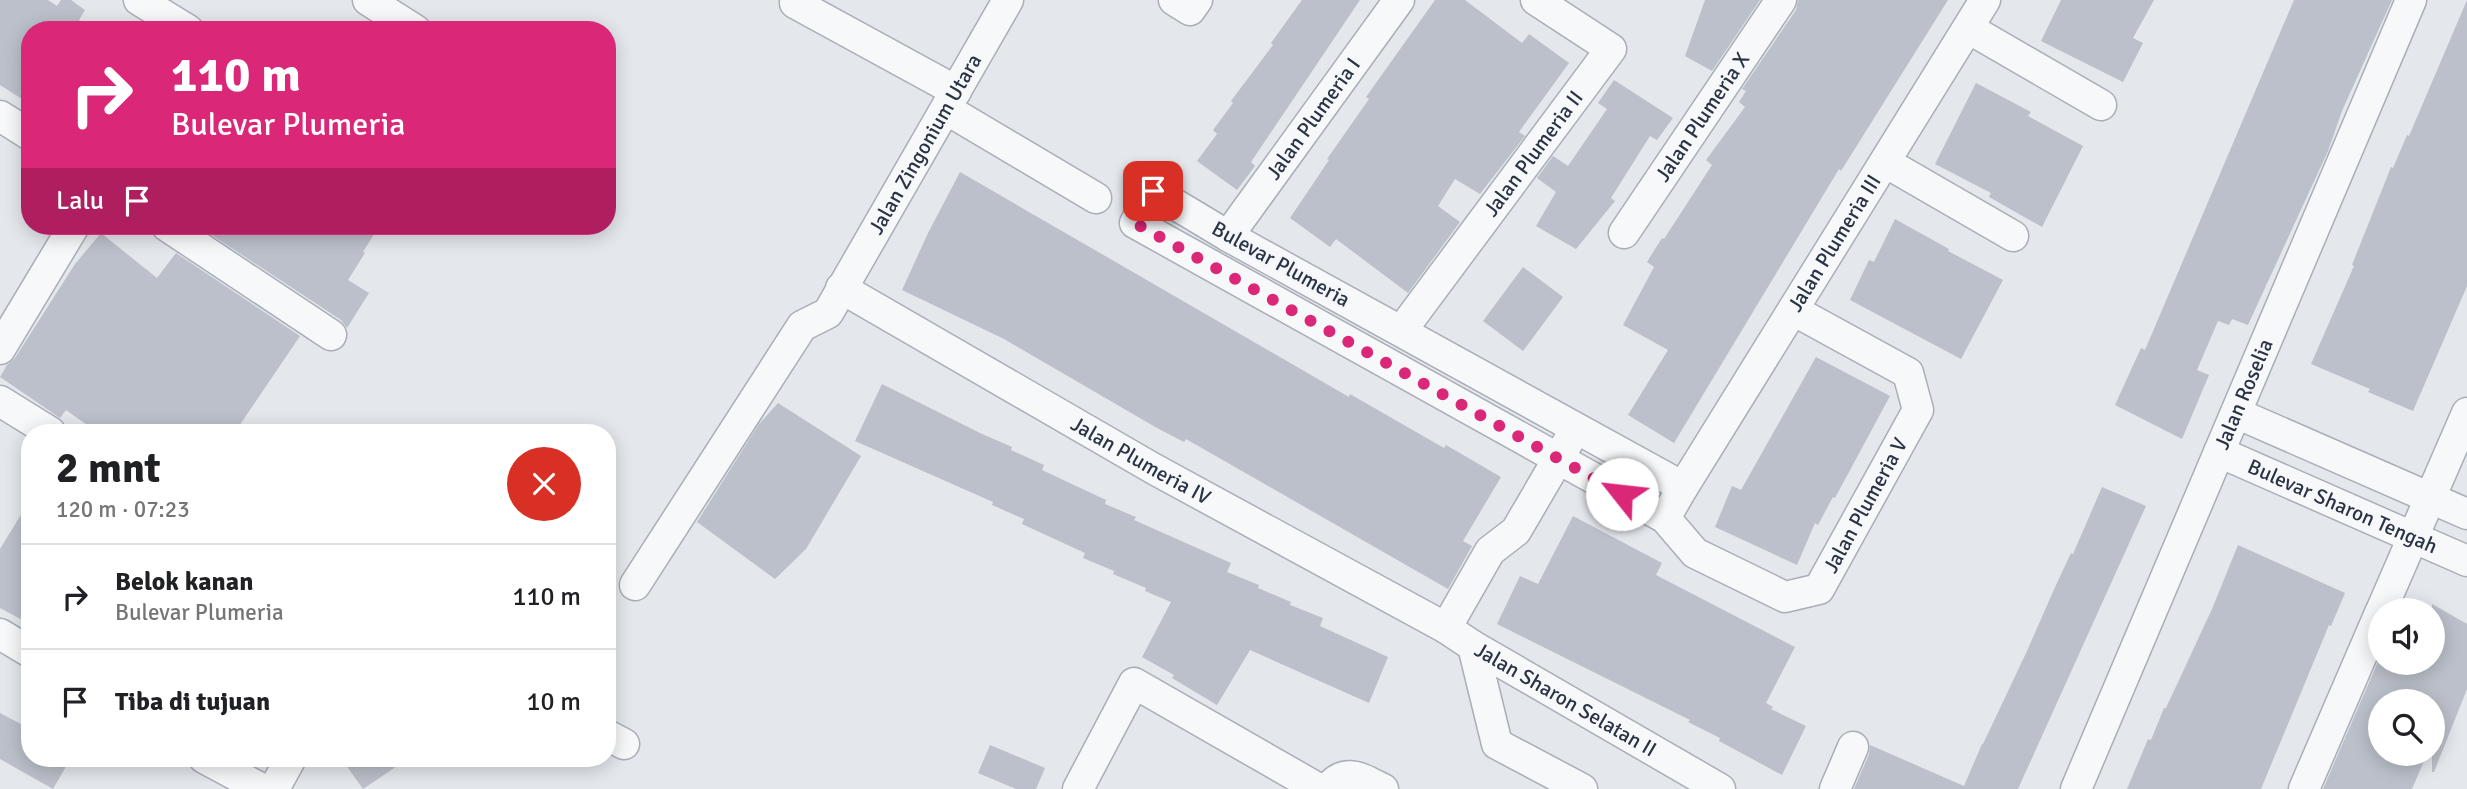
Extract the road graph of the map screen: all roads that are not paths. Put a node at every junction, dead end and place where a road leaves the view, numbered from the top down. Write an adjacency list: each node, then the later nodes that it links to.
1 (139, 0): 10 (street)
2 (368, 0): 11 (street)
3 (1008, 0): 13 (street, Jalan Zingonium Utara)
4 (1399, 0): 22 (street, Jalan Plumeria I)
5 (1536, 0): 26 (street, Jalan Plumeria II)
6 (1781, 0): 19 (street, Jalan Plumeria X)
7 (1985, 0): 12 (street, Jalan Plumeria III)
8 (2411, 0): 30 (street, Jalan Roselia)
9 (795, 3): 13 (street)
10 (173, 21)
11 (401, 21)
12 (1968, 28): 14 (street); 17 (street, Jalan Plumeria III)
13 (951, 100): 18 (street); 24 (street, Jalan Zingonium Utara)
14 (2101, 105)
15 (0, 116): 16 (street)
16 (21, 129)
17 (1885, 162): 23 (street); 25 (street, Jalan Plumeria III)
18 (1096, 198)
19 (1624, 233)
20 (69, 235): 28 (street)
21 (181, 235): 27 (street)
22 (1228, 236): 26 (street, Bulevar Plumeria); 35 (street, Bulevar Plumeria)
23 (2012, 236)
24 (841, 288): 42 (street, Jalan Zingonium Utara); 44 (street, Jalan Plumeria IV)
25 (1793, 310): 36 (street, Jalan Plumeria III); 39 (street, Jalan Plumeria V)
26 (1402, 330): 33 (street, Bulevar Plumeria)
27 (331, 335)
28 (0, 349)
29 (0, 401): 32 (street)
30 (2236, 413): 34 (street, Jalan Roselia); 37 (street, Bulevar Sharon Tengah)
31 (2467, 413): 37 (street)
32 (37, 424)
33 (1577, 428): 35 (street); 36 (street, Bulevar Plumeria)
34 (2219, 452): 40 (street, Bulevar Sharon Tengah); 61 (street, Jalan Roselia)
35 (1559, 458): 39 (street, Bulevar Plumeria); 44 (street)
36 (1683, 487): 39 (street)
37 (2430, 498): 38 (street, Bulevar Sharon Tengah); 40 (street)
38 (2467, 514)
39 (1665, 518)
40 (2413, 537): 41 (street, Bulevar Sharon Tengah); 43 (street)
41 (2467, 561)
42 (635, 586)
43 (2387, 598)
44 (1446, 628): 47 (street, Jalan Plumeria IV)
45 (0, 634): 48 (street)
46 (2368, 642): 62 (street)
47 (1473, 646): 58 (street, Jalan Sharon Selatan II); 59 (street, Jalan Sharon Selatan II)
48 (21, 647)
49 (1853, 747): 60 (street)
50 (222, 767): 52 (street)
51 (287, 767): 53 (street)
52 (262, 789)
53 (274, 789)
54 (1078, 789): 55 (street)
55 (1319, 789)
56 (1328, 789): 57 (street)
57 (1383, 789)
58 (1582, 789)
59 (1720, 789)
60 (1835, 789)
61 (2076, 789)
62 (2304, 789)

